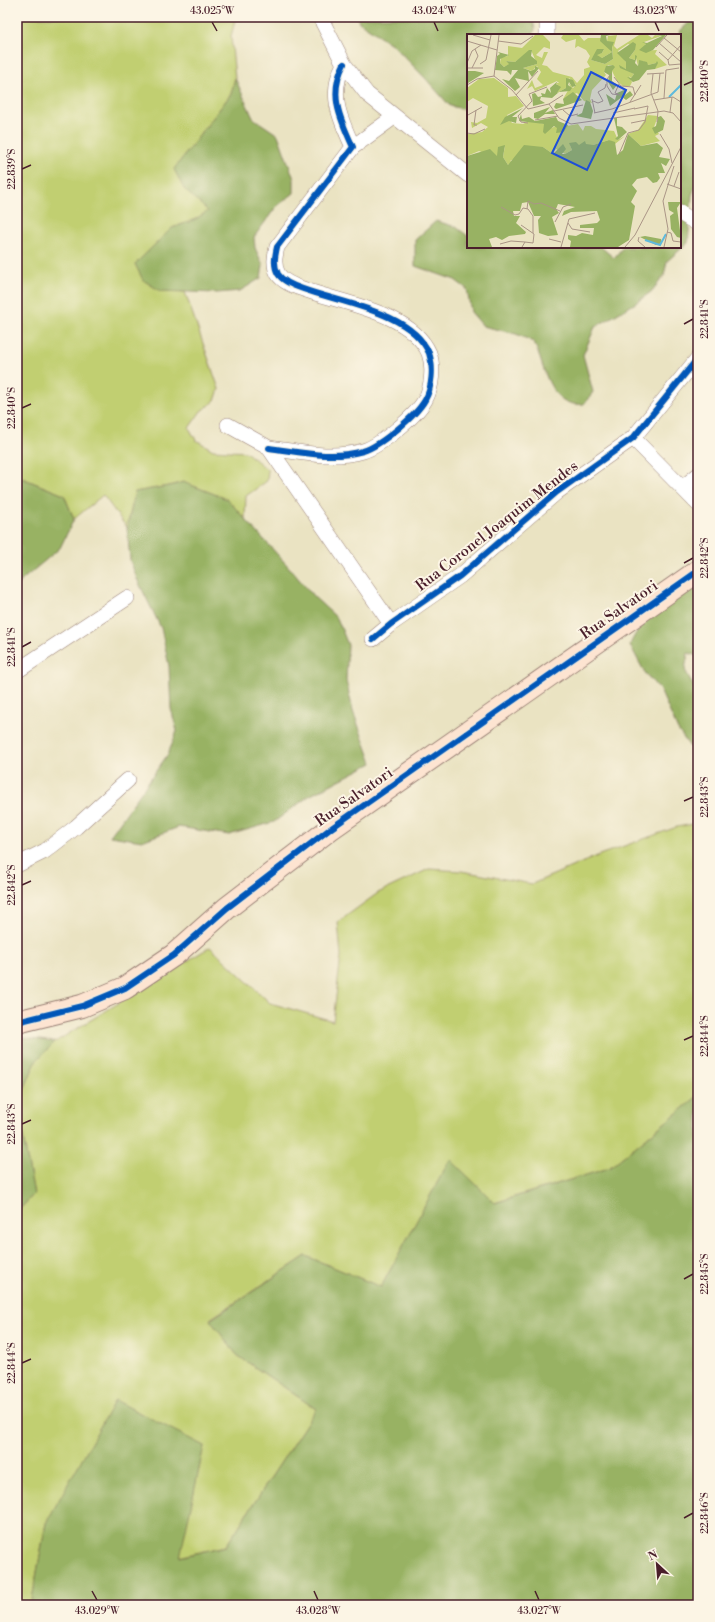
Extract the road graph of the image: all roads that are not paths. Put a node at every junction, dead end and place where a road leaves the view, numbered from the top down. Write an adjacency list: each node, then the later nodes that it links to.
1 (320, 17): 4 (street)
2 (546, 17): 3 (street)
3 (547, 34)
4 (344, 64): 5 (street); 6 (street)
5 (394, 117): 6 (street); 7 (street)
6 (353, 147): 13 (street)
7 (467, 174)
8 (681, 214): 9 (street)
9 (698, 224)
10 (698, 358): 12 (street, Rua Coronel Joaquim Mendes)
11 (228, 425): 13 (street)
12 (632, 438): 15 (street); 19 (street, Rua Coronel Joaquim Mendes)
13 (269, 448): 19 (street)
14 (698, 475): 15 (street)
15 (682, 488): 16 (street)
16 (698, 504)
17 (698, 571): 24 (street, Rua Salvatori)
18 (127, 598): 21 (street)
19 (391, 624): 20 (street, Rua Coronel Joaquim Mendes)
20 (373, 639)
21 (17, 671)
22 (128, 780): 23 (street)
23 (17, 866)
24 (17, 1022)

